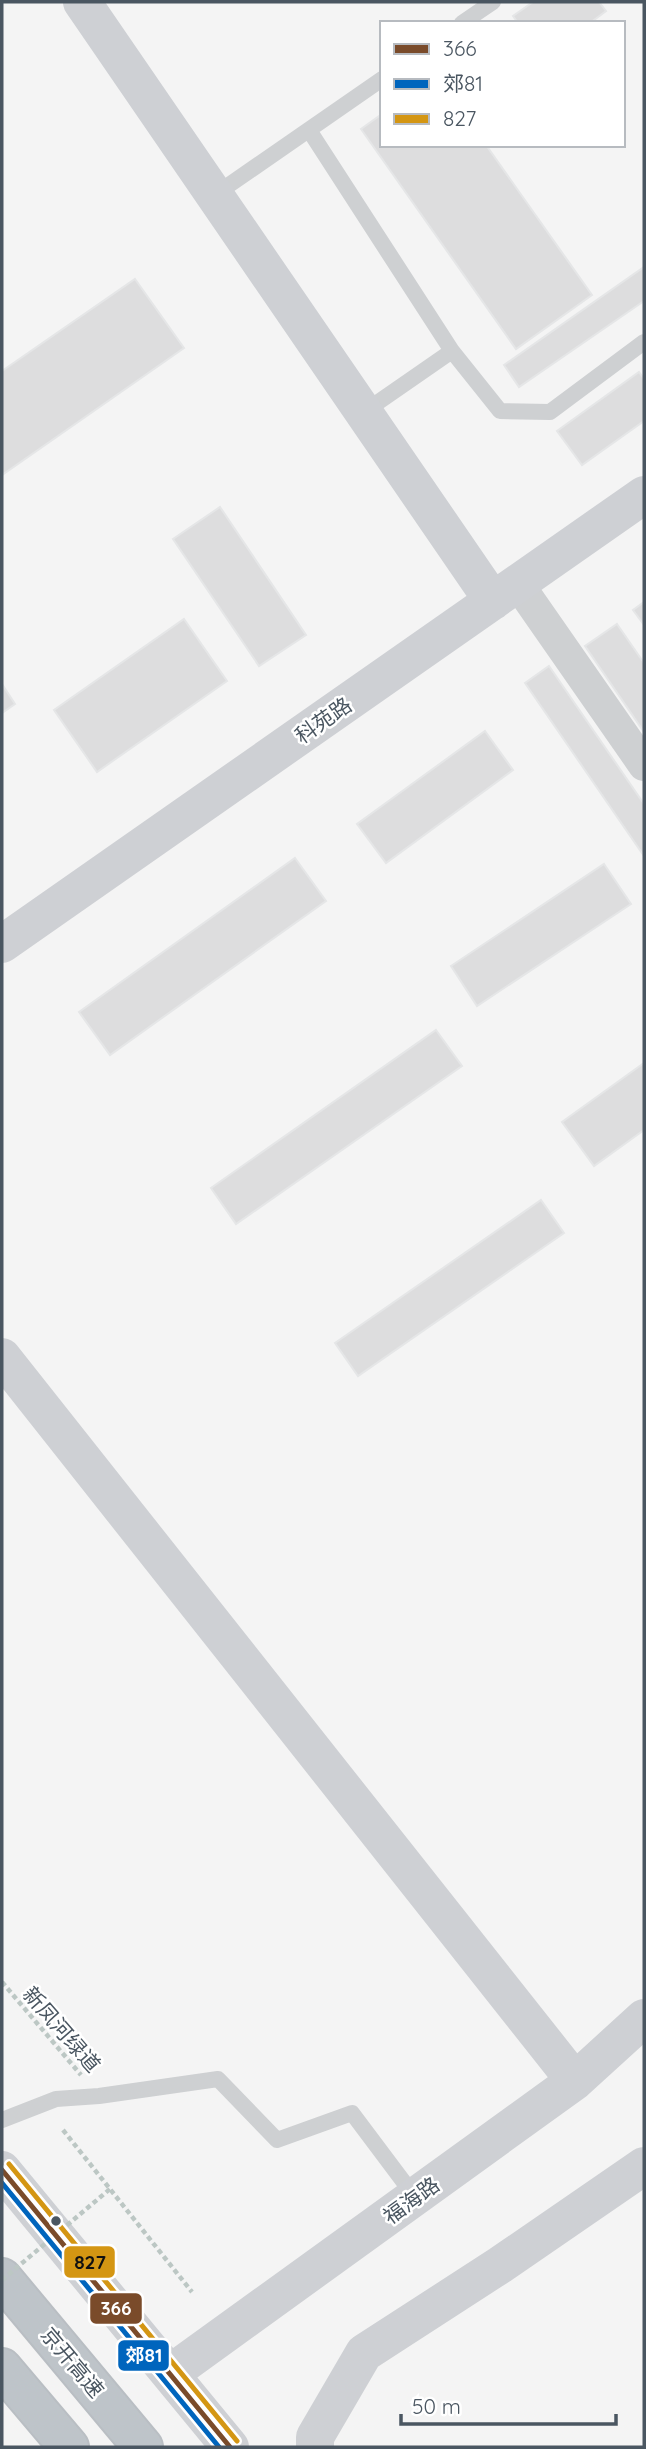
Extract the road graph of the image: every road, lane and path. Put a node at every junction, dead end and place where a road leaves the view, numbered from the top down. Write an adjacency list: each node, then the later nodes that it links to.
1 (82, 2): 6 (street)
2 (492, 2): 3 (lane)
3 (465, 21)
4 (380, 80): 5 (lane)
5 (309, 130): 6 (lane); 8 (lane)
6 (216, 194): 9 (street)
7 (644, 342): 8 (lane)
8 (452, 351): 9 (lane)
9 (364, 412): 11 (street)
10 (644, 495): 11 (street, 科苑路)
11 (506, 592): 12 (street); 13 (street, 科苑路)
12 (644, 765)
13 (2, 944)
14 (2, 1357): 17 (street)
15 (2, 1982): 18 (path, 新凤河绿道)
16 (644, 2018): 17 (street, 福海路)
17 (575, 2081): 24 (street, 福海路)
18 (99, 2096): 19 (lane); 24 (lane)
19 (2, 2120)
20 (63, 2130): 23 (path)
21 (644, 2165): 32 (street)
22 (2, 2170): 28 (street)
23 (110, 2189): 25 (path, bridge); 26 (path)
24 (415, 2197): 28 (street, 福海路)
25 (2, 2279): 30 (highway, 京开高速)
26 (192, 2292)
27 (2, 2368): 29 (highway)
28 (171, 2373): 31 (street)
29 (69, 2447)
30 (143, 2447)
31 (230, 2447)
32 (315, 2447)

